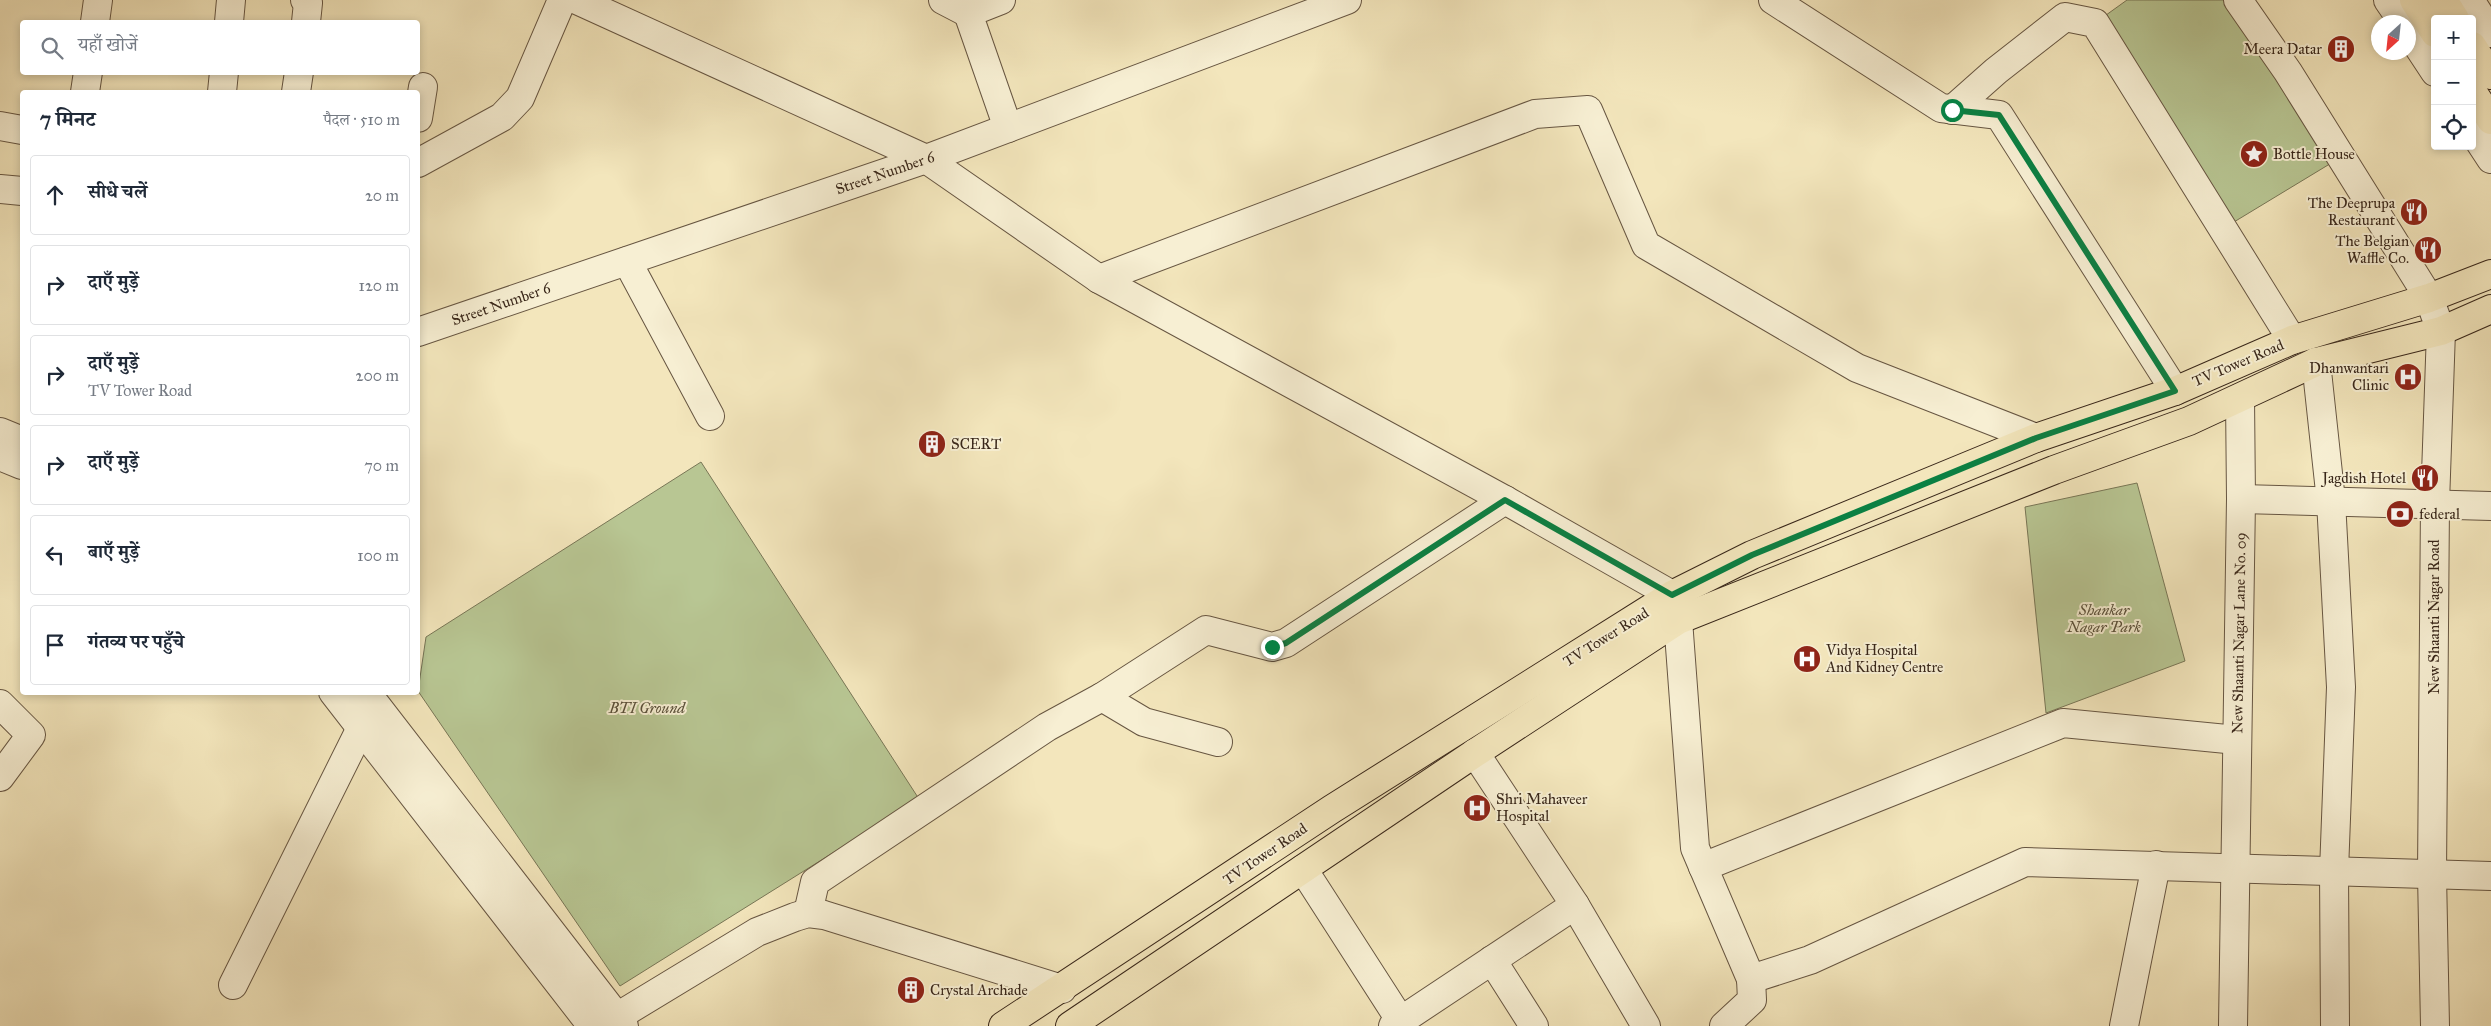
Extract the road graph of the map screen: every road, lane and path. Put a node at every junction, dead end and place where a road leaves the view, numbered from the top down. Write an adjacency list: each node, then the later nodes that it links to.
1 (98, 0): 17 (street)
2 (232, 0): 18 (street)
3 (304, 0): 19 (street)
4 (562, 0): 41 (street)
5 (577, 0): 43 (street)
6 (942, 0): 14 (street)
7 (1347, 0): 38 (street, Street Number 6)
8 (1773, 0): 35 (street)
9 (2238, 0): 49 (street)
10 (2388, 0): 15 (street)
11 (2414, 0): 20 (main road)
12 (2443, 0): 16 (main road)
13 (2470, 0): 21 (street)
14 (987, 4): 38 (street)
15 (2398, 15)
16 (2452, 15)
17 (95, 20)
18 (229, 20)
19 (306, 20)
20 (2431, 27)
21 (2491, 33)
22 (2416, 43): 24 (street)
23 (2476, 52): 28 (main road)
24 (2431, 66)
25 (88, 75): 30 (street)
26 (224, 75): 31 (street)
27 (299, 75): 32 (street)
28 (2491, 75)
29 (423, 87): 34 (street)
30 (85, 90)
31 (222, 90)
32 (296, 90)
33 (2476, 97): 36 (main road)
34 (420, 106)
35 (1952, 110): 53 (street); 55 (street)
36 (2491, 120)
37 (0, 126): 39 (street)
38 (1008, 128): 43 (street, Street Number 6)
39 (20, 130)
40 (2476, 136): 42 (street)
41 (420, 158)
42 (2491, 158)
43 (926, 159): 46 (street, Street Number 6); 48 (street)
44 (0, 189): 45 (street)
45 (20, 191)
46 (627, 261): 51 (street, Street Number 6); 57 (street)
47 (2491, 274): 49 (main road, TV Tower Road)
48 (1099, 279): 59 (street); 62 (street)
49 (2429, 298): 52 (street); 53 (main road, TV Tower Road)
50 (2491, 309): 52 (main road, TV Tower Road)
51 (420, 331)
52 (2441, 331): 54 (main road, TV Tower Road); 64 (street, New Shaanti Nagar Road)
53 (2292, 340): 55 (main road, TV Tower Road)
54 (2316, 362): 56 (main road, TV Tower Road); 63 (street)
55 (2175, 391): 59 (main road, TV Tower Road)
56 (2240, 398): 61 (street, New Shaanti Nagar Lane No. 09); 66 (main road, TV Tower Road)
57 (710, 416)
58 (11, 436): 60 (street)
59 (2036, 438): 66 (main road, TV Tower Road)
60 (20, 460)
61 (2241, 499): 63 (street); 72 (street, New Shaanti Nagar Lane No. 09)
62 (1505, 500): 66 (street); 69 (street)
63 (2331, 501): 64 (street); 81 (street)
64 (2434, 503): 65 (street); 82 (street, New Shaanti Nagar Road)
65 (2491, 506)
66 (1675, 608): 74 (main road, TV Tower Road); 78 (street); 90 (main road, TV Tower Road)
67 (335, 695): 71 (street)
68 (368, 695): 76 (street)
69 (1102, 697): 73 (street); 86 (street)
70 (0, 704): 75 (street)
71 (361, 728): 84 (street); 89 (street)
72 (2237, 740): 78 (street); 79 (street, New Shaanti Nagar Lane No. 09)
73 (1218, 742)
74 (1475, 753): 80 (main road, TV Tower Road); 85 (street)
75 (0, 777)
76 (498, 861): 84 (street); 91 (street)
77 (2156, 865): 79 (street); 88 (street); 99 (street)
78 (1703, 867): 88 (street)
79 (2234, 868): 81 (street); 100 (street, New Shaanti Nagar Lane No. 09)
80 (1303, 869): 92 (street); 95 (main road, TV Tower Road)
81 (2334, 870): 82 (street); 101 (street)
82 (2432, 874): 83 (street); 102 (street, New Shaanti Nagar Road)
83 (2491, 876)
84 (476, 877): 93 (street)
85 (1574, 905): 87 (street); 97 (street)
86 (808, 914): 90 (street); 91 (street)
87 (1492, 960): 92 (street); 96 (street)
88 (1751, 979): 98 (street)
89 (233, 985)
90 (1062, 989): 94 (main road, TV Tower Road)
91 (614, 1023)
92 (1399, 1024)
93 (592, 1026)
94 (1003, 1026)
95 (1070, 1026)
96 (1534, 1026)
97 (1646, 1026)
98 (1724, 1026)
99 (2124, 1026)
100 (2233, 1026)
101 (2335, 1026)
102 (2435, 1026)

